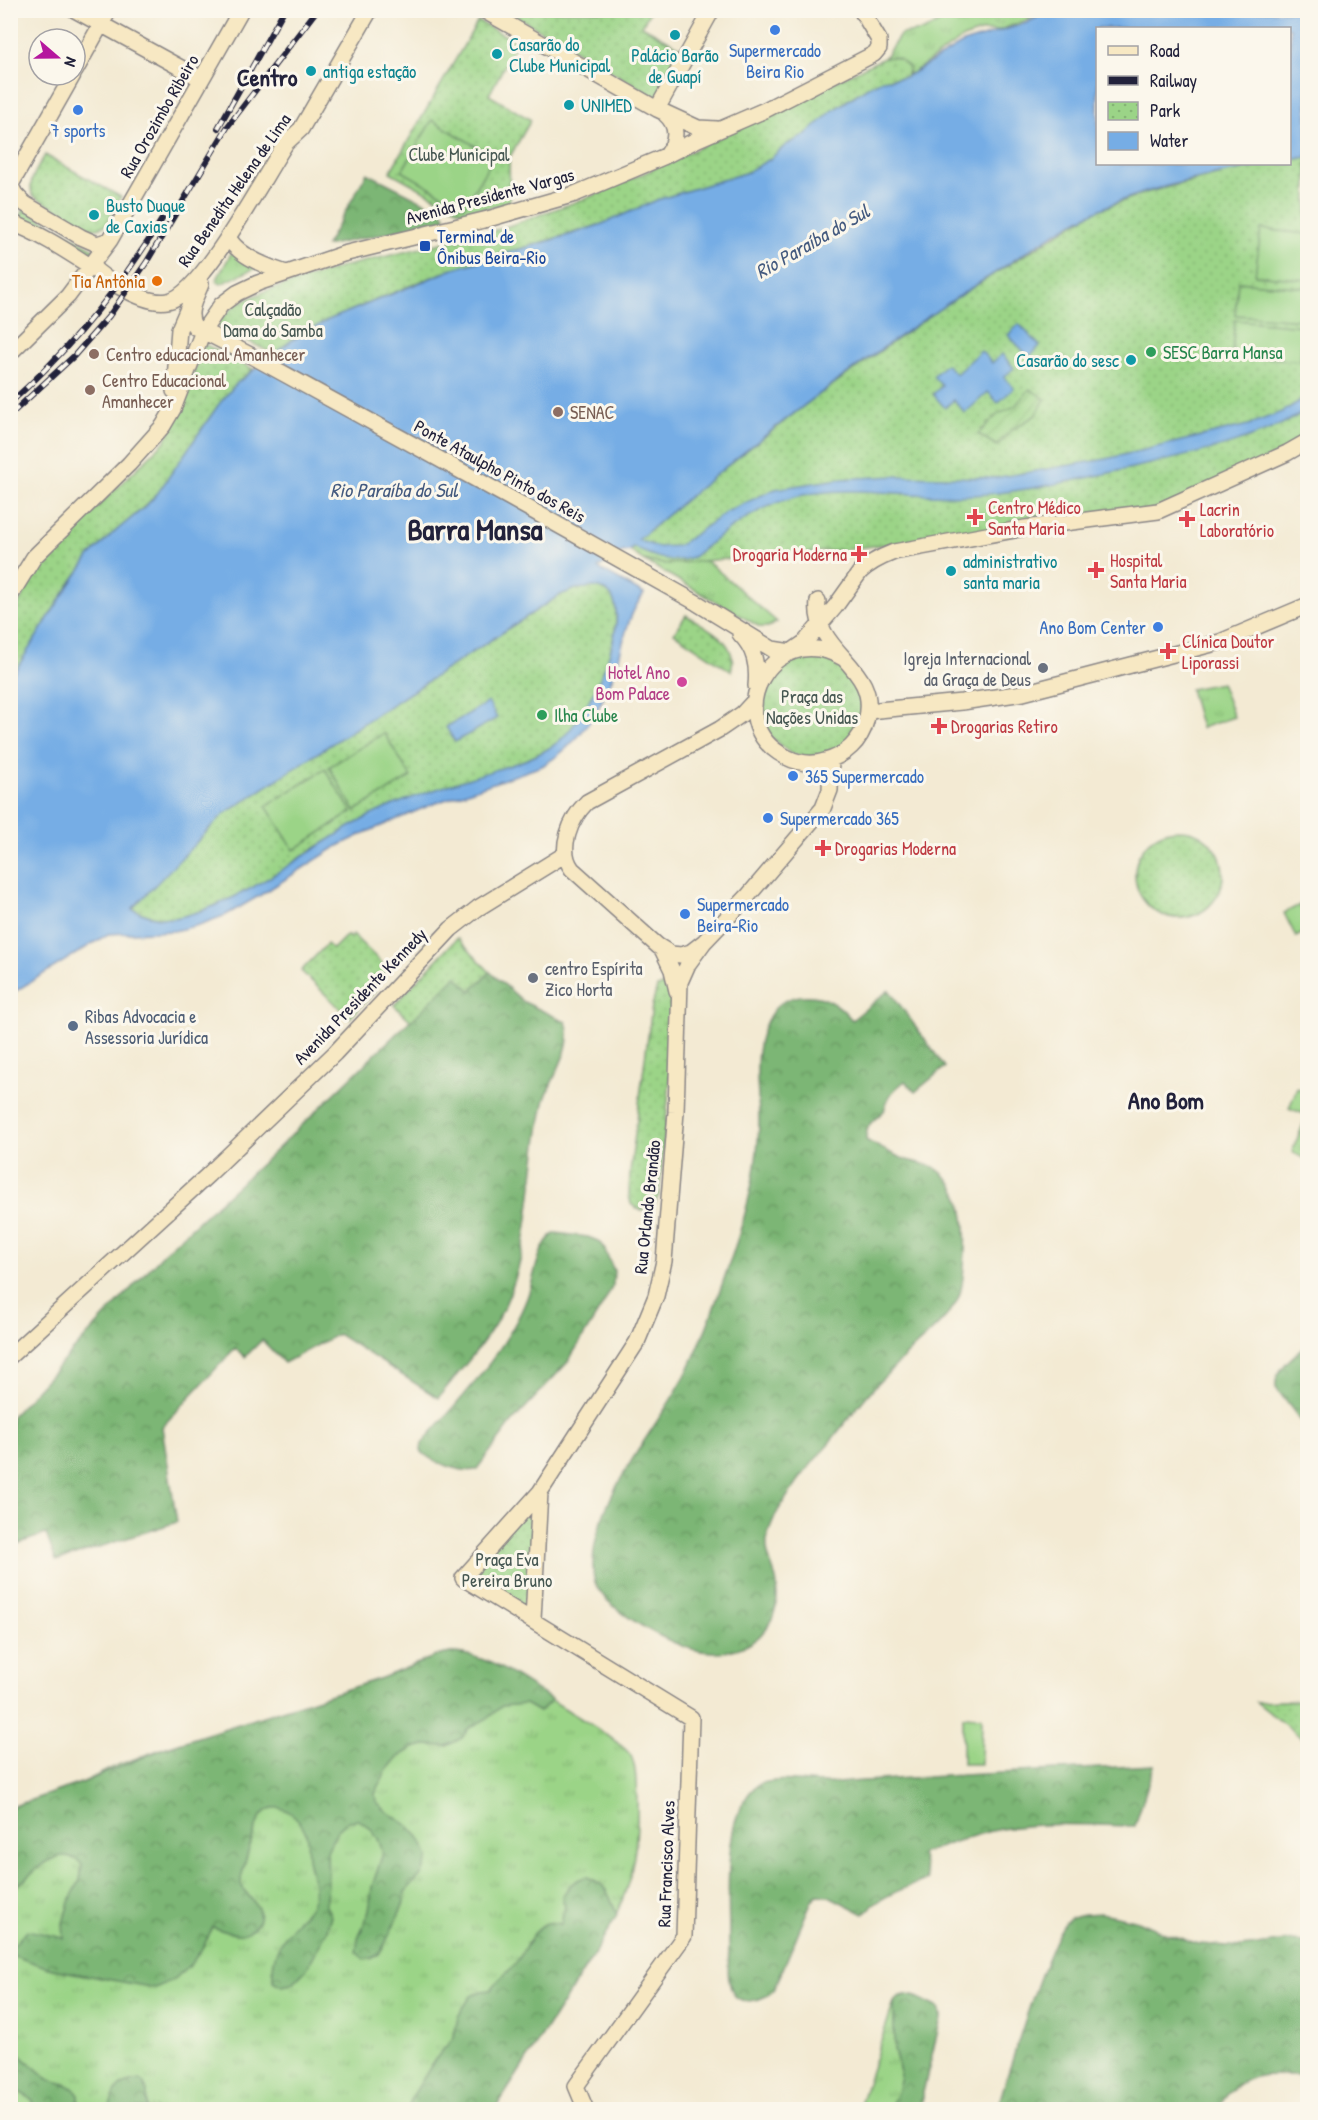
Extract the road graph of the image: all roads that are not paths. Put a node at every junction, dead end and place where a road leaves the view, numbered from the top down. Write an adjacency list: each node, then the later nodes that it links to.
1 (75, 10): 8 (street)
2 (109, 10): 8 (street)
3 (241, 10): 10 (street, Rua Orozimbo Ribeiro)
4 (370, 10): 17 (street, Rua Benedita Helena de Lima)
5 (483, 10): 12 (street)
6 (712, 10): 12 (street)
7 (861, 10): 13 (street, Avenida Presidente Vargas)
8 (100, 25): 9 (street); 10 (street)
9 (87, 49)
10 (201, 79): 18 (street, Rua Orozimbo Ribeiro)
11 (66, 87): 15 (street)
12 (657, 109): 13 (street); 14 (street)
13 (719, 129): 14 (street, Avenida Presidente Vargas)
14 (667, 155): 21 (street, Avenida Presidente Vargas)
15 (11, 185): 18 (street)
16 (10, 222): 20 (street)
17 (228, 237): 19 (street, Rua Benedita Helena de Lima); 21 (street)
18 (110, 240): 20 (street, Rua Orozimbo Ribeiro)
19 (217, 253): 20 (street, Rua Benedita Helena de Lima); 22 (street)
20 (91, 267): 24 (street, Rua Orozimbo Ribeiro)
21 (286, 273): 23 (street, Avenida Presidente Vargas)
22 (201, 284): 23 (street); 25 (street)
23 (209, 334): 25 (street, Avenida Presidente Vargas); 30 (street, Ponte Ataulpho Pinto dos Reis)
24 (10, 353)
25 (172, 409): 27 (street, Avenida Presidente Vargas)
26 (1308, 441): 31 (street)
27 (10, 596)
28 (818, 601): 31 (street)
29 (1308, 605): 35 (street)
30 (730, 623): 32 (street, Ponte Ataulpho Pinto dos Reis); 34 (street)
31 (820, 626): 32 (street); 33 (street)
32 (791, 652): 33 (street); 34 (street)
33 (843, 658): 35 (street)
34 (754, 698): 36 (street); 37 (street)
35 (868, 711): 36 (street)
36 (831, 760): 38 (street)
37 (564, 855): 39 (street); 41 (street, Avenida Presidente Kennedy)
38 (704, 942): 39 (street); 40 (street)
39 (662, 949): 40 (street)
40 (679, 1003): 42 (street, Rua Orlando Brandão)
41 (10, 1356)
42 (540, 1492): 43 (street, Rua Orlando Brandão); 43 (street, Rua Orlando Brandão)
43 (533, 1620): 44 (street, Rua Francisco Alves)
44 (586, 2109)

